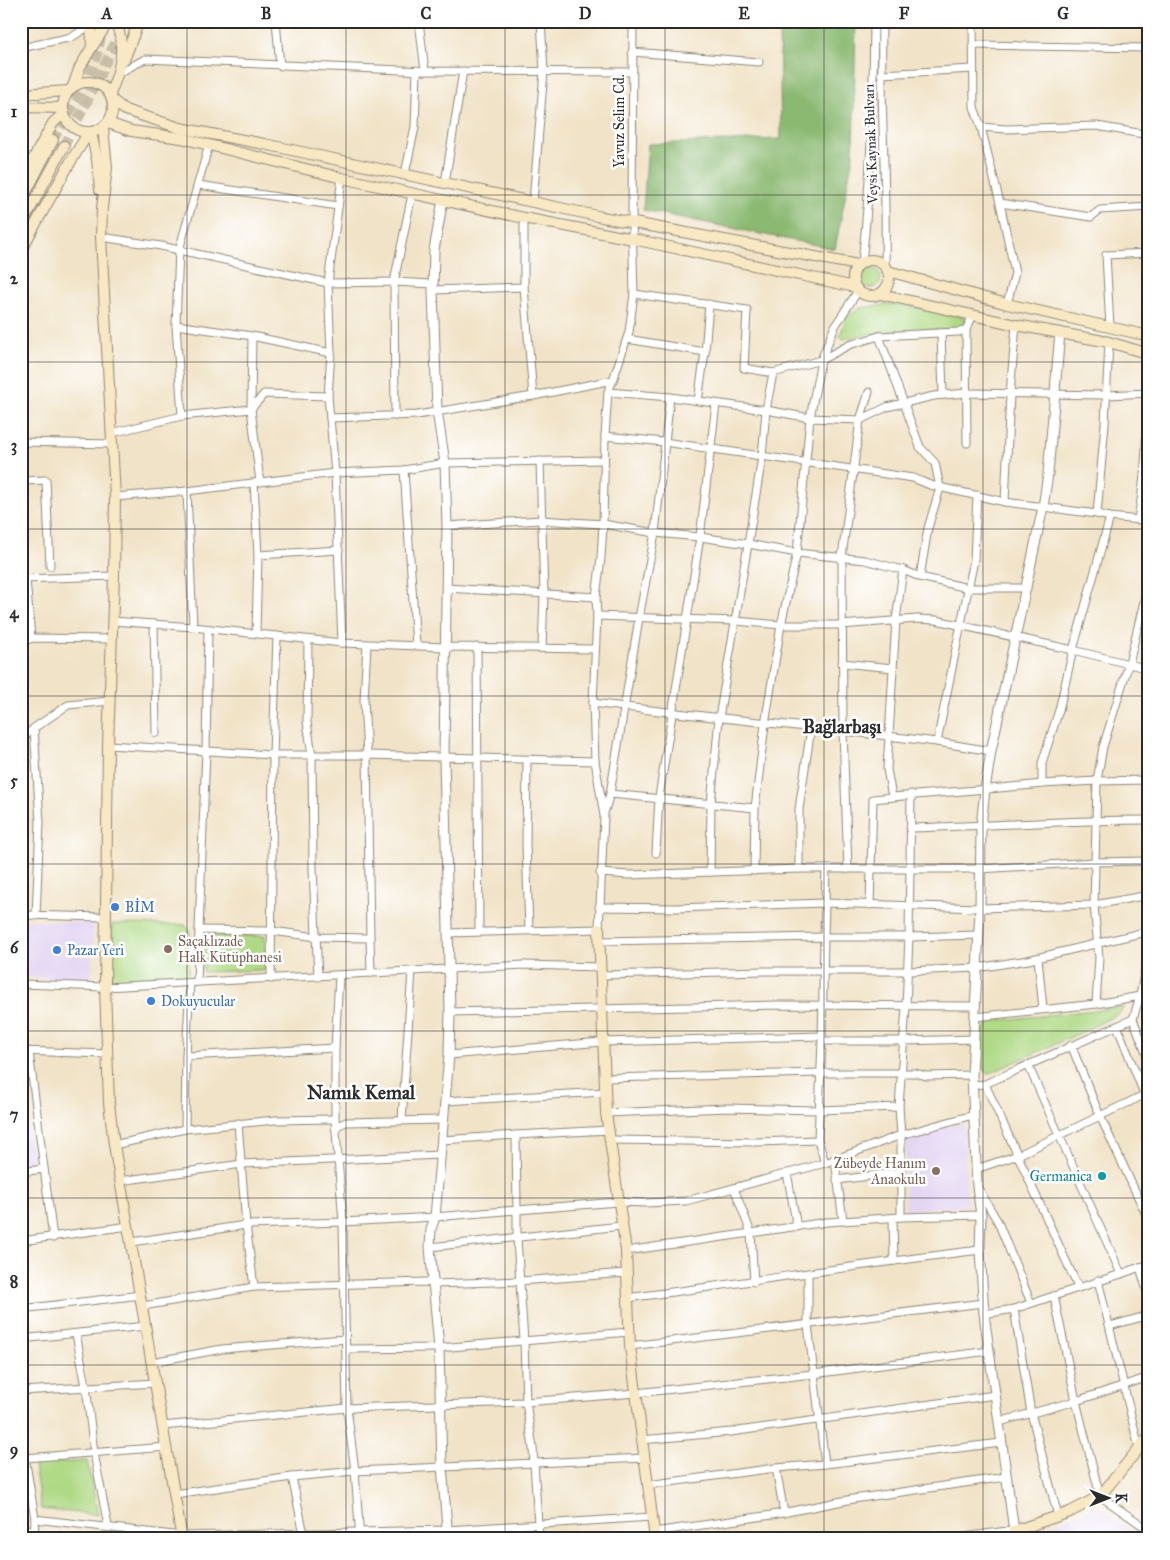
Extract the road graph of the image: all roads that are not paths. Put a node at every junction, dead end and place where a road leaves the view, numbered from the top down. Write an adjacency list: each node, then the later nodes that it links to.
1 (109, 21): 13 (main road)
2 (115, 21): 25 (main road)
3 (276, 21): 18 (street)
4 (418, 21): 21 (street)
5 (541, 21): 23 (street)
6 (632, 21): 16 (street, Yavuz Selim Cd.)
7 (874, 21): 60 (street, Veysi Kaynak Bulvarı)
8 (882, 21): 26 (street, Veysi Kaynak Bulvarı)
9 (973, 21): 12 (street)
10 (140, 22): 25 (main road)
11 (91, 23): 13 (main road); 14 (street)
12 (973, 45): 15 (street); 19 (street)
13 (92, 47): 27 (main road)
14 (21, 48)
15 (1149, 48)
16 (632, 52): 17 (street); 24 (street, Yavuz Selim Cd.)
17 (759, 62)
18 (280, 66): 20 (street); 25 (street)
19 (974, 69): 26 (street); 33 (street)
20 (417, 70): 21 (street); 39 (street)
21 (425, 70): 22 (street)
22 (463, 71): 23 (street); 42 (street)
23 (544, 71): 24 (street); 47 (street)
24 (632, 72): 53 (street, Yavuz Selim Cd.)
25 (119, 73): 29 (main road)
26 (881, 74): 61 (street, Veysi Kaynak Bulvarı)
27 (70, 89): 28 (main road); 29 (main road); 31 (main road)
28 (21, 94)
29 (111, 97): 32 (main road); 39 (main road)
30 (21, 108): 31 (main road)
31 (63, 110): 34 (main road); 41 (main road)
32 (105, 125): 34 (main road); 37 (main road); 50 (main road)
33 (981, 127): 35 (street); 48 (street)
34 (90, 132): 50 (main road); 57 (main road)
35 (1149, 134)
36 (53, 140): 46 (main road)
37 (208, 145): 40 (main road); 43 (street)
38 (64, 146): 54 (main road)
39 (405, 174): 42 (main road)
40 (342, 178): 44 (main road); 49 (street)
41 (21, 181)
42 (445, 183): 47 (main road)
43 (198, 185): 49 (street); 58 (street)
44 (412, 194): 45 (main road); 62 (street)
45 (443, 200): 52 (main road); 64 (street)
46 (21, 202)
47 (533, 202): 53 (main road)
48 (1000, 204): 51 (street); 70 (street)
49 (338, 206): 63 (street)
50 (102, 208): 55 (main road)
51 (1149, 208)
52 (524, 218): 56 (main road); 65 (street)
53 (632, 221): 56 (street, Yavuz Selim Cd.); 60 (main road)
54 (21, 226)
55 (101, 237): 58 (street); 111 (main road)
56 (633, 239): 66 (main road); 67 (street, Yavuz Selim Cd.)
57 (21, 250)
58 (179, 250): 63 (street); 72 (street)
59 (1149, 253): 74 (street)
60 (860, 263): 61 (main road); 66 (main road)
61 (886, 269): 68 (main road); 70 (main road)
62 (394, 282): 63 (street); 64 (street); 107 (street)
63 (328, 283): 84 (street)
64 (433, 287): 65 (street); 105 (street)
65 (524, 288): 98 (street)
66 (856, 289): 68 (main road); 86 (street)
67 (634, 294): 69 (street); 81 (street, Yavuz Selim Cd.)
68 (880, 294): 71 (main road)
69 (710, 304): 83 (street); 87 (street)
70 (1007, 304): 74 (main road)
71 (973, 315): 73 (main road); 75 (street)
72 (176, 325): 78 (street); 106 (street)
73 (1016, 325): 76 (main road); 93 (street)
74 (1110, 327): 80 (main road)
75 (966, 330): 77 (street); 91 (street)
76 (1060, 332): 82 (main road); 95 (street)
77 (941, 333): 79 (street); 94 (street)
78 (252, 336): 84 (street); 103 (street)
79 (879, 336): 86 (street); 101 (street)
80 (1149, 336)
81 (627, 339): 83 (street); 88 (street, Yavuz Selim Cd.)
82 (1109, 342): 85 (main road); 96 (street)
83 (705, 352): 100 (street)
84 (330, 353): 97 (street)
85 (1148, 353): 92 (street)
86 (821, 360): 87 (street); 109 (street)
87 (773, 373): 104 (street)
88 (613, 380): 89 (street, Yavuz Selim Cd.); 98 (street)
89 (608, 392): 99 (street); 112 (street, Yavuz Selim Cd.)
90 (869, 392): 110 (street)
91 (966, 393): 93 (street); 94 (street); 115 (street)
92 (1148, 393): 96 (street); 118 (street)
93 (1010, 394): 95 (street); 133 (street)
94 (943, 395): 101 (street)
95 (1056, 395): 96 (street); 134 (street)
96 (1107, 395): 135 (street)
97 (328, 396): 103 (street); 108 (street)
98 (533, 396): 105 (street)
99 (670, 397): 100 (street); 114 (street)
100 (698, 401): 102 (street)
101 (903, 403): 110 (street); 129 (street)
102 (716, 404): 104 (street); 117 (street)
103 (251, 409): 106 (street); 128 (street)
104 (766, 410): 109 (street); 119 (street)
105 (437, 411): 107 (street); 122 (street)
106 (182, 416): 111 (street)
107 (395, 416): 108 (street)
108 (330, 418): 126 (street)
109 (810, 418): 110 (street); 123 (street)
110 (860, 420): 124 (street)
111 (112, 433): 116 (main road)
112 (605, 436): 114 (street); 120 (street, Yavuz Selim Cd.)
113 (21, 442): 116 (street)
114 (664, 442): 117 (street); 142 (street)
115 (967, 443)
116 (112, 444): 132 (main road)
117 (710, 450): 119 (street); 143 (street)
118 (1148, 454): 137 (street)
119 (762, 457): 123 (street); 144 (street)
120 (604, 460): 121 (street); 140 (street, Yavuz Selim Cd.)
121 (540, 461): 122 (street); 138 (street)
122 (445, 463): 125 (street); 141 (street)
123 (807, 463): 124 (street); 146 (street)
124 (854, 469): 129 (street); 148 (street)
125 (404, 470): 126 (street); 181 (street)
126 (335, 474): 128 (street); 145 (street)
127 (21, 481): 149 (street)
128 (257, 482): 130 (street); 147 (street)
129 (940, 488): 131 (street); 152 (street)
130 (187, 492): 132 (street); 170 (street)
131 (977, 495): 133 (street); 156 (street)
132 (115, 497): 151 (main road)
133 (1005, 502): 134 (street)
134 (1043, 507): 135 (street); 157 (street)
135 (1097, 514): 136 (street)
136 (1110, 517): 137 (street); 186 (street)
137 (1138, 519): 139 (street)
138 (541, 520): 140 (street); 141 (street); 158 (street)
139 (1149, 521)
140 (603, 524): 142 (street); 159 (street, Yavuz Selim Cd.)
141 (447, 526): 155 (street)
142 (655, 533): 143 (street); 161 (street)
143 (700, 537): 144 (street); 162 (street)
144 (748, 544): 146 (street); 165 (street)
145 (339, 550): 147 (street); 178 (street)
146 (797, 553): 148 (street); 167 (street)
147 (258, 555): 172 (street)
148 (842, 557): 150 (street); 168 (street)
149 (50, 566)
150 (903, 570): 152 (street); 163 (street)
151 (114, 576): 153 (street); 164 (main road)
152 (920, 577): 156 (street)
153 (24, 579): 175 (street)
154 (1149, 581): 188 (street)
155 (446, 588): 158 (street); 182 (street)
156 (968, 588): 157 (street); 169 (street)
157 (1027, 588): 174 (street)
158 (544, 594): 159 (street); 184 (street)
159 (596, 597): 160 (street, Yavuz Selim Cd.)
160 (596, 616): 161 (street); 185 (street, Yavuz Selim Cd.)
161 (638, 618): 162 (street); 193 (street)
162 (686, 619): 165 (street); 194 (street)
163 (896, 620): 168 (street); 169 (street); 189 (street)
164 (113, 621): 166 (street); 176 (main road)
165 (735, 621): 167 (street); 195 (street)
166 (154, 624): 170 (street); 200 (street)
167 (780, 625): 168 (street); 196 (street)
168 (841, 625): 187 (street)
169 (960, 625): 174 (street); 203 (street)
170 (193, 627): 171 (street)
171 (208, 629): 172 (street); 205 (street)
172 (256, 634): 173 (street)
173 (277, 636): 177 (street); 207 (street)
174 (1015, 637): 186 (street); 206 (street)
175 (31, 638): 176 (street); 179 (street)
176 (112, 639): 191 (main road)
177 (308, 640): 178 (street); 208 (street)
178 (342, 643): 180 (street)
179 (21, 644)
180 (368, 644): 181 (street); 209 (street)
181 (416, 646): 182 (street)
182 (446, 646): 183 (street); 210 (street)
183 (478, 647): 184 (street); 211 (street)
184 (542, 648): 185 (street)
185 (594, 649): 192 (street, Yavuz Selim Cd.)
186 (1073, 650): 188 (street); 216 (street)
187 (842, 663): 189 (street); 199 (street)
188 (1129, 663): 190 (street); 215 (street)
189 (893, 668): 201 (street)
190 (1149, 669)
191 (110, 701): 197 (street); 204 (main road)
192 (593, 702): 193 (street); 213 (street, Yavuz Selim Cd.)
193 (623, 707): 194 (street); 218 (street)
194 (672, 713): 195 (street); 220 (street)
195 (719, 718): 196 (street); 222 (street)
196 (765, 724): 198 (street); 223 (street)
197 (34, 728): 202 (street); 249 (street)
198 (811, 728): 199 (street); 232 (street)
199 (843, 731): 201 (street); 234 (street)
200 (156, 733)
201 (888, 736): 203 (street); 221 (street)
202 (21, 740)
203 (936, 742): 206 (street)
204 (108, 745): 205 (street); 250 (main road)
205 (206, 751): 207 (street); 252 (street)
206 (991, 751): 217 (street)
207 (274, 754): 208 (street); 254 (street)
208 (312, 754): 209 (street); 259 (street)
209 (368, 754): 210 (street); 262 (street)
210 (444, 758): 211 (street); 257 (street)
211 (478, 759): 212 (street); 255 (street)
212 (527, 760): 213 (street); 253 (street)
213 (595, 761): 224 (street, Yavuz Selim Cd.)
214 (1149, 780): 215 (street)
215 (1097, 781): 216 (street); 225 (street)
216 (1042, 784): 217 (street)
217 (985, 790): 219 (street); 227 (street)
218 (610, 794): 220 (street); 224 (street)
219 (911, 794): 221 (street); 228 (street)
220 (659, 797): 222 (street); 229 (street)
221 (892, 797): 235 (street)
222 (711, 804): 223 (street); 239 (street)
223 (755, 808): 238 (street)
224 (604, 816): 240 (street)
225 (1097, 820): 226 (street); 227 (street); 231 (street)
226 (1149, 820)
227 (981, 826): 228 (street); 237 (street)
228 (910, 828): 236 (street)
229 (656, 852)
230 (1149, 860): 231 (street)
231 (1094, 862): 237 (street); 244 (street)
232 (799, 869): 233 (street); 238 (street)
233 (826, 869): 234 (street); 242 (street)
234 (848, 869): 235 (street)
235 (871, 869): 236 (street); 243 (street)
236 (911, 869): 237 (street); 245 (street)
237 (980, 869): 247 (street)
238 (754, 871): 239 (street)
239 (710, 872): 240 (street)
240 (600, 873): 246 (street)
241 (1149, 895): 244 (street)
242 (825, 903): 243 (street); 246 (street); 260 (street)
243 (870, 905): 245 (street)
244 (1094, 905): 247 (street); 264 (street)
245 (910, 906): 247 (street); 261 (street)
246 (599, 907): 251 (street)
247 (980, 908): 258 (street)
248 (21, 915): 249 (street)
249 (36, 916): 250 (street)
250 (106, 918): 280 (main road)
251 (599, 929): 253 (street); 263 (main road)
252 (199, 930): 254 (street); 278 (street)
253 (529, 930): 255 (street)
254 (272, 931): 259 (street); 277 (street)
255 (479, 931): 257 (street)
256 (1149, 931): 264 (street)
257 (447, 933): 269 (street)
258 (979, 935): 261 (street); 268 (street)
259 (316, 936): 262 (street); 276 (street)
260 (824, 936): 261 (street); 263 (street); 272 (street)
261 (909, 936): 273 (street)
262 (370, 938): 274 (street)
263 (599, 941): 271 (main road)
264 (1099, 943): 267 (street); 282 (street)
265 (1149, 947): 266 (street)
266 (1148, 955): 281 (street)
267 (1038, 958): 268 (street); 287 (street)
268 (978, 968): 273 (street); 285 (street)
269 (448, 969): 270 (street); 271 (street); 288 (street)
270 (412, 971): 274 (street); 319 (street)
271 (600, 971): 272 (street); 286 (main road)
272 (823, 971): 273 (street); 283 (street)
273 (908, 971): 284 (street)
274 (371, 973): 275 (street)
275 (339, 976): 276 (street); 297 (street)
276 (318, 977): 277 (street)
277 (271, 979): 278 (street)
278 (193, 982): 280 (street); 301 (street)
279 (21, 984): 280 (street)
280 (105, 988): 299 (main road)
281 (1143, 991): 282 (street); 290 (street)
282 (1096, 1004): 287 (street)
283 (822, 1005): 284 (street); 286 (street); 293 (street)
284 (906, 1006): 285 (street); 294 (street)
285 (976, 1006): 289 (street)
286 (602, 1008): 288 (street); 295 (main road)
287 (1043, 1009): 289 (street)
288 (450, 1012): 300 (street)
289 (975, 1017): 292 (street)
290 (1133, 1019): 291 (street); 302 (street)
291 (1117, 1026): 296 (street); 311 (street)
292 (974, 1038): 294 (street); 306 (street)
293 (822, 1039): 294 (street); 295 (street); 304 (street)
294 (904, 1041): 305 (street)
295 (602, 1042): 300 (street); 307 (main road)
296 (1071, 1045): 303 (street); 318 (street)
297 (335, 1048): 301 (street); 322 (street)
298 (25, 1052): 299 (street); 338 (street)
299 (106, 1054): 331 (main road)
300 (449, 1055): 312 (street)
301 (186, 1056): 323 (street)
302 (1149, 1060)
303 (1028, 1065): 308 (street); 325 (street)
304 (821, 1073): 305 (street); 307 (street); 315 (street)
305 (901, 1074): 306 (street); 314 (street)
306 (972, 1075): 309 (street)
307 (604, 1078): 310 (main road)
308 (985, 1084): 309 (street); 332 (street)
309 (972, 1085): 317 (street)
310 (605, 1092): 312 (street); 316 (main road)
311 (1144, 1095): 313 (street); 318 (street)
312 (445, 1101): 320 (street)
313 (1149, 1106)
314 (899, 1107): 315 (street); 327 (street)
315 (819, 1110): 316 (street); 330 (street)
316 (606, 1113): 324 (main road)
317 (973, 1115): 327 (street); 339 (street)
318 (1100, 1116): 325 (street); 356 (street)
319 (402, 1120): 320 (street); 322 (street)
320 (443, 1120): 328 (street)
321 (238, 1122): 322 (street); 323 (street); 337 (street)
322 (335, 1123): 334 (street)
323 (185, 1129): 331 (street)
324 (609, 1130): 326 (street); 329 (main road)
325 (1059, 1134): 332 (street); 373 (street)
326 (516, 1135): 328 (street); 348 (street)
327 (901, 1135): 335 (street); 341 (street)
328 (442, 1140): 333 (street)
329 (610, 1140): 330 (street); 347 (main road)
330 (818, 1140): 336 (street)
331 (114, 1145): 344 (main road)
332 (1018, 1154): 339 (street); 380 (street)
333 (440, 1155): 334 (street); 350 (street)
334 (338, 1159): 337 (street); 354 (street)
335 (835, 1160): 336 (street); 343 (street)
336 (825, 1163): 342 (street)
337 (242, 1164): 344 (street); 355 (street)
338 (44, 1169): 340 (street); 361 (street)
339 (976, 1169): 345 (street)
340 (21, 1172)
341 (902, 1172): 343 (street); 351 (street)
342 (788, 1174): 346 (street); 359 (street)
343 (837, 1180): 353 (street)
344 (120, 1181): 357 (main road)
345 (977, 1186): 349 (street); 386 (street)
346 (734, 1188): 347 (street); 360 (street)
347 (618, 1202): 348 (street); 358 (main road)
348 (517, 1210): 350 (street); 362 (street)
349 (981, 1215): 351 (street); 366 (street)
350 (435, 1217): 354 (street); 365 (street)
351 (901, 1217): 352 (street)
352 (893, 1218): 353 (street); 368 (street)
353 (842, 1221): 359 (street)
354 (343, 1222): 355 (street); 377 (street)
355 (246, 1224): 364 (street); 379 (street)
356 (1149, 1224)
357 (129, 1226): 361 (street); 364 (main road)
358 (621, 1226): 362 (street); 367 (main road)
359 (797, 1226): 360 (street)
360 (751, 1233): 367 (street); 376 (street)
361 (53, 1238): 363 (street)
362 (517, 1239): 365 (street); 375 (street)
363 (21, 1241)
364 (132, 1242): 381 (main road)
365 (430, 1247): 378 (street)
366 (980, 1250): 368 (street); 385 (street)
367 (626, 1251): 371 (main road)
368 (894, 1261): 372 (street)
369 (1149, 1265): 370 (street)
370 (1140, 1268): 373 (street); 384 (street)
371 (626, 1273): 375 (street); 383 (main road)
372 (808, 1274): 376 (street); 392 (street)
373 (1120, 1274): 374 (street)
374 (1098, 1280): 380 (street); 394 (street)
375 (520, 1281): 378 (street); 399 (street)
376 (754, 1282): 383 (street)
377 (345, 1283): 378 (street); 379 (street); 398 (street)
378 (434, 1284): 401 (street)
379 (254, 1286): 387 (street)
380 (1078, 1287): 382 (street)
381 (141, 1295): 387 (main road); 388 (street)
382 (1054, 1296): 386 (street); 413 (street)
383 (627, 1298): 395 (main road)
384 (1149, 1298)
385 (983, 1303): 390 (street); 392 (street)
386 (1031, 1303): 389 (street)
387 (142, 1306): 393 (main road)
388 (21, 1309)
389 (1014, 1309): 390 (street); 417 (street)
390 (984, 1314): 403 (street)
391 (1149, 1314): 394 (street)
392 (808, 1325): 400 (street); 405 (street)
393 (146, 1326): 396 (street); 404 (main road)
394 (1110, 1326): 408 (street)
395 (629, 1332): 399 (street); 400 (main road)
396 (76, 1334): 397 (street); 409 (street)
397 (21, 1338)
398 (345, 1339): 402 (street); 404 (street)
399 (524, 1341): 401 (street); 414 (street)
400 (630, 1346): 411 (main road)
401 (439, 1348): 402 (street); 415 (street)
402 (346, 1349): 416 (street)
403 (989, 1351): 405 (street); 412 (street)
404 (152, 1362): 407 (main road)
405 (813, 1374): 411 (street); 418 (street)
406 (1149, 1376): 408 (street)
407 (156, 1383): 409 (street); 420 (main road)
408 (1124, 1384): 413 (street); 426 (street)
409 (86, 1386): 410 (street); 427 (street)
410 (21, 1391)
411 (636, 1393): 414 (street); 423 (main road)
412 (995, 1395): 418 (street); 419 (street)
413 (1076, 1401): 417 (street); 439 (street)
414 (526, 1402): 415 (street); 430 (street)
415 (441, 1405): 416 (street); 432 (street)
416 (347, 1408): 420 (street); 434 (street)
417 (1031, 1414): 419 (street); 441 (street)
418 (820, 1420): 423 (street); 431 (street)
419 (999, 1422): 424 (street)
420 (163, 1426): 425 (main road)
421 (21, 1432): 428 (street)
422 (1149, 1436): 426 (main road)
423 (641, 1440): 429 (main road)
424 (1001, 1443): 431 (street); 436 (street)
425 (167, 1447): 427 (street); 438 (main road)
426 (1139, 1448): 439 (main road)
427 (94, 1453): 428 (street); 445 (street)
428 (25, 1458): 443 (street)
429 (646, 1458): 430 (street); 437 (main road)
430 (533, 1462): 432 (street); 444 (street)
431 (825, 1464): 433 (street)
432 (442, 1466): 434 (street); 449 (street)
433 (776, 1468): 437 (street); 440 (street)
434 (355, 1471): 435 (street); 448 (street)
435 (292, 1477): 438 (street); 453 (street)
436 (1006, 1477): 440 (street); 451 (street)
437 (648, 1485): 442 (main road)
438 (175, 1494): 455 (main road)
439 (1100, 1496): 441 (main road); 447 (street)
440 (784, 1513): 454 (street)
441 (1058, 1516): 451 (main road)
442 (652, 1517): 444 (street); 454 (main road)
443 (35, 1519): 445 (street); 450 (street)
444 (538, 1523): 449 (street); 457 (street)
445 (108, 1526): 455 (street)
446 (21, 1527): 450 (street)
447 (1149, 1530)
448 (359, 1531): 449 (street); 453 (street); 456 (street)
449 (447, 1534)
450 (34, 1535)
451 (1013, 1535): 458 (street)
452 (255, 1536): 453 (street); 455 (street)
453 (304, 1536)
454 (655, 1536)
455 (182, 1537)
456 (360, 1539)
457 (538, 1539)
458 (958, 1539)

